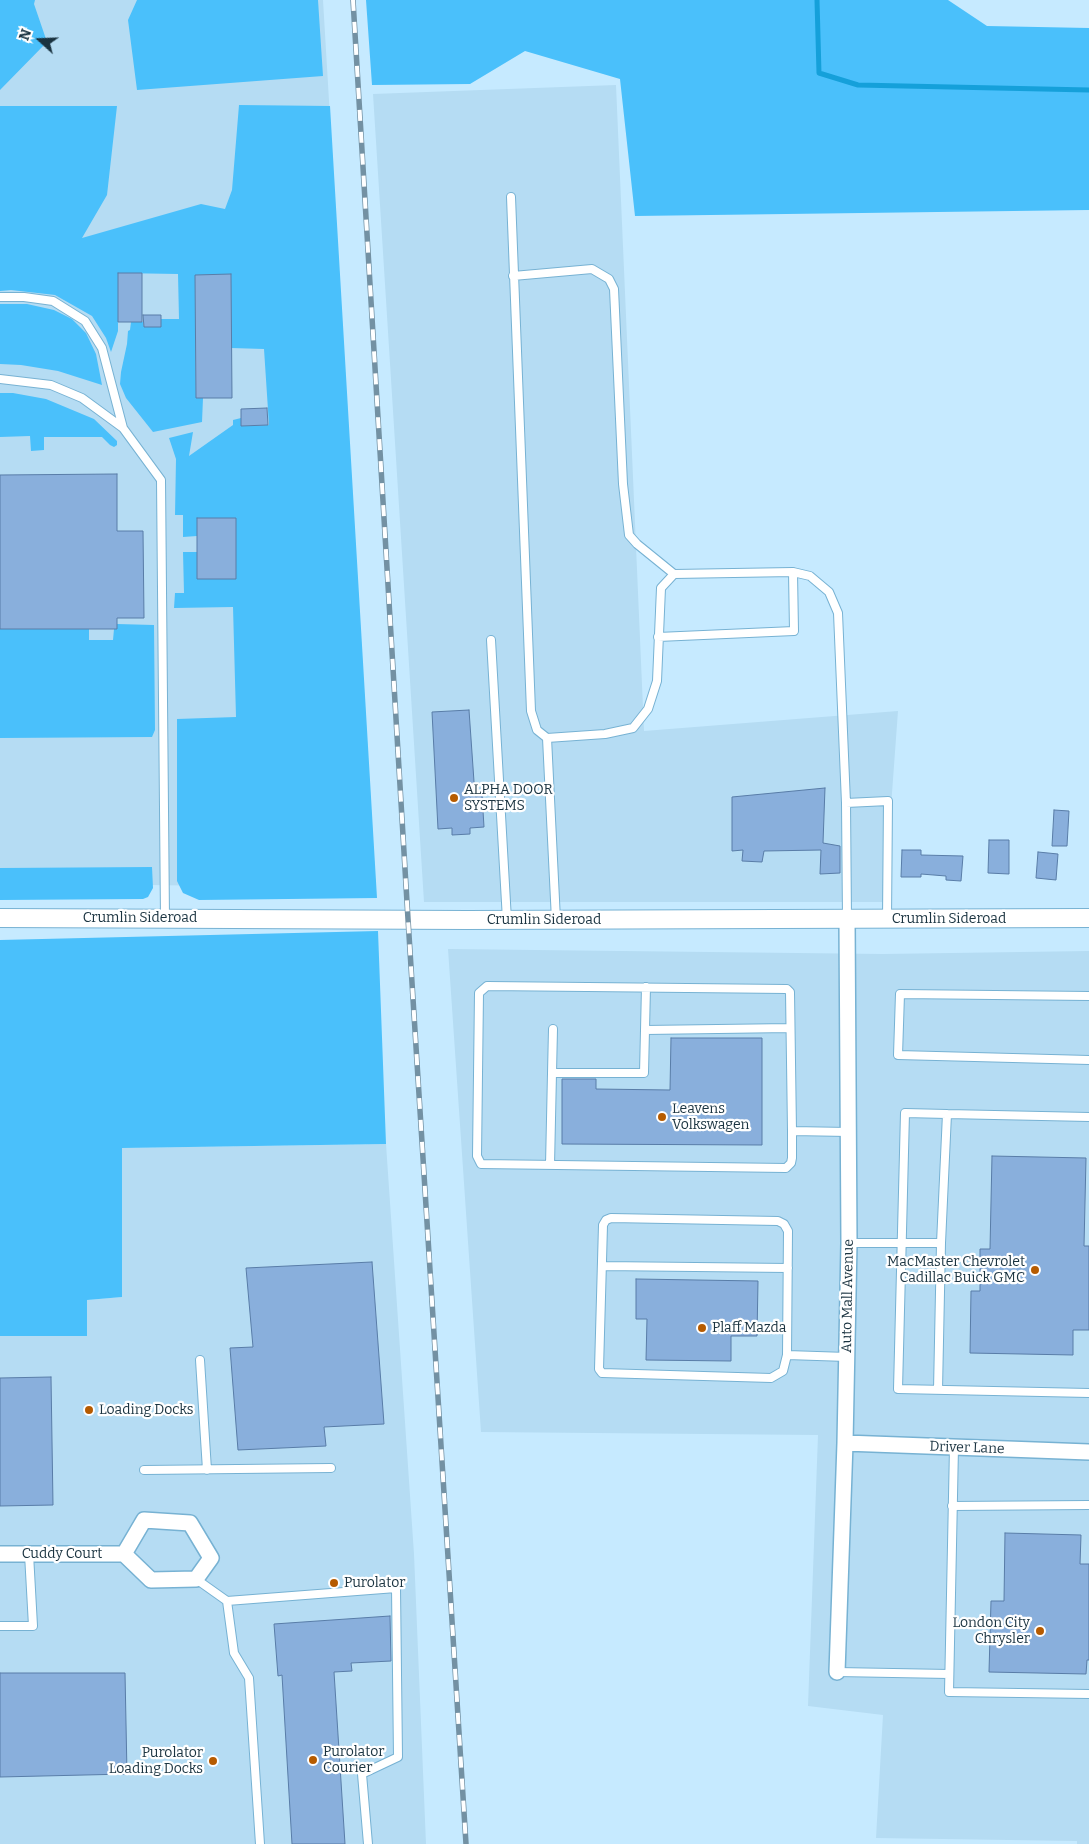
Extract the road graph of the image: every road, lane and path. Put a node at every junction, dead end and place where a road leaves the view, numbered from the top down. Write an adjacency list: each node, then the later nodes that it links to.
1 (511, 197): 2 (lane)
2 (514, 276): 7 (lane); 10 (lane)
3 (0, 297): 5 (lane)
4 (0, 379): 5 (lane)
5 (123, 428): 13 (lane)
6 (793, 572): 7 (lane); 8 (lane); 11 (lane)
7 (674, 574): 8 (lane)
8 (658, 637): 10 (lane)
9 (491, 640): 17 (lane)
10 (547, 738): 18 (lane)
11 (846, 803): 15 (lane); 16 (lane)
12 (0, 918): 13 (street, Crumlin Sideroad)
13 (165, 918): 17 (street, Crumlin Sideroad)
14 (1089, 918): 16 (street, Crumlin Sideroad)
15 (847, 919): 16 (street, Crumlin Sideroad); 18 (street, Crumlin Sideroad); 29 (street, Auto Mall Avenue)
16 (888, 919)
17 (507, 920): 18 (street, Crumlin Sideroad)
18 (556, 920)
19 (646, 987): 21 (lane); 23 (lane); 30 (lane)
20 (1089, 996): 24 (lane)
21 (790, 1028): 23 (lane); 28 (lane)
22 (553, 1029): 25 (lane)
23 (645, 1030): 25 (lane)
24 (1089, 1060)
25 (552, 1073): 30 (lane)
26 (947, 1114): 27 (lane); 32 (lane); 33 (lane)
27 (1089, 1117)
28 (792, 1131): 29 (lane); 30 (lane)
29 (848, 1132): 31 (street, Auto Mall Avenue)
30 (550, 1165)
31 (849, 1243): 32 (lane); 37 (street, Auto Mall Avenue)
32 (902, 1243): 33 (lane); 39 (lane)
33 (941, 1243): 39 (lane)
34 (602, 1266): 35 (lane); 35 (lane); 36 (lane)
35 (788, 1268): 36 (lane)
36 (787, 1355): 37 (lane)
37 (847, 1357): 41 (street, Auto Mall Avenue)
38 (200, 1360): 46 (lane)
39 (938, 1390): 40 (lane)
40 (1089, 1393)
41 (845, 1443): 42 (street, Driver Lane); 55 (street, Auto Mall Avenue)
42 (954, 1447): 43 (street, Driver Lane); 47 (lane)
43 (1089, 1452)
44 (331, 1468): 46 (lane)
45 (144, 1470): 46 (lane)
46 (207, 1470)
47 (952, 1506): 48 (lane); 56 (lane)
48 (1089, 1506)
49 (0, 1554): 50 (street, Cuddy Court)
50 (29, 1554): 51 (street, Cuddy Court); 54 (lane)
51 (124, 1554): 52 (street); 52 (street)
52 (196, 1578): 53 (lane)
53 (227, 1601): 58 (lane); 59 (lane)
54 (0, 1626)
55 (837, 1672): 56 (lane)
56 (949, 1674): 57 (lane)
57 (1089, 1694)
58 (260, 1844)
59 (368, 1844)

